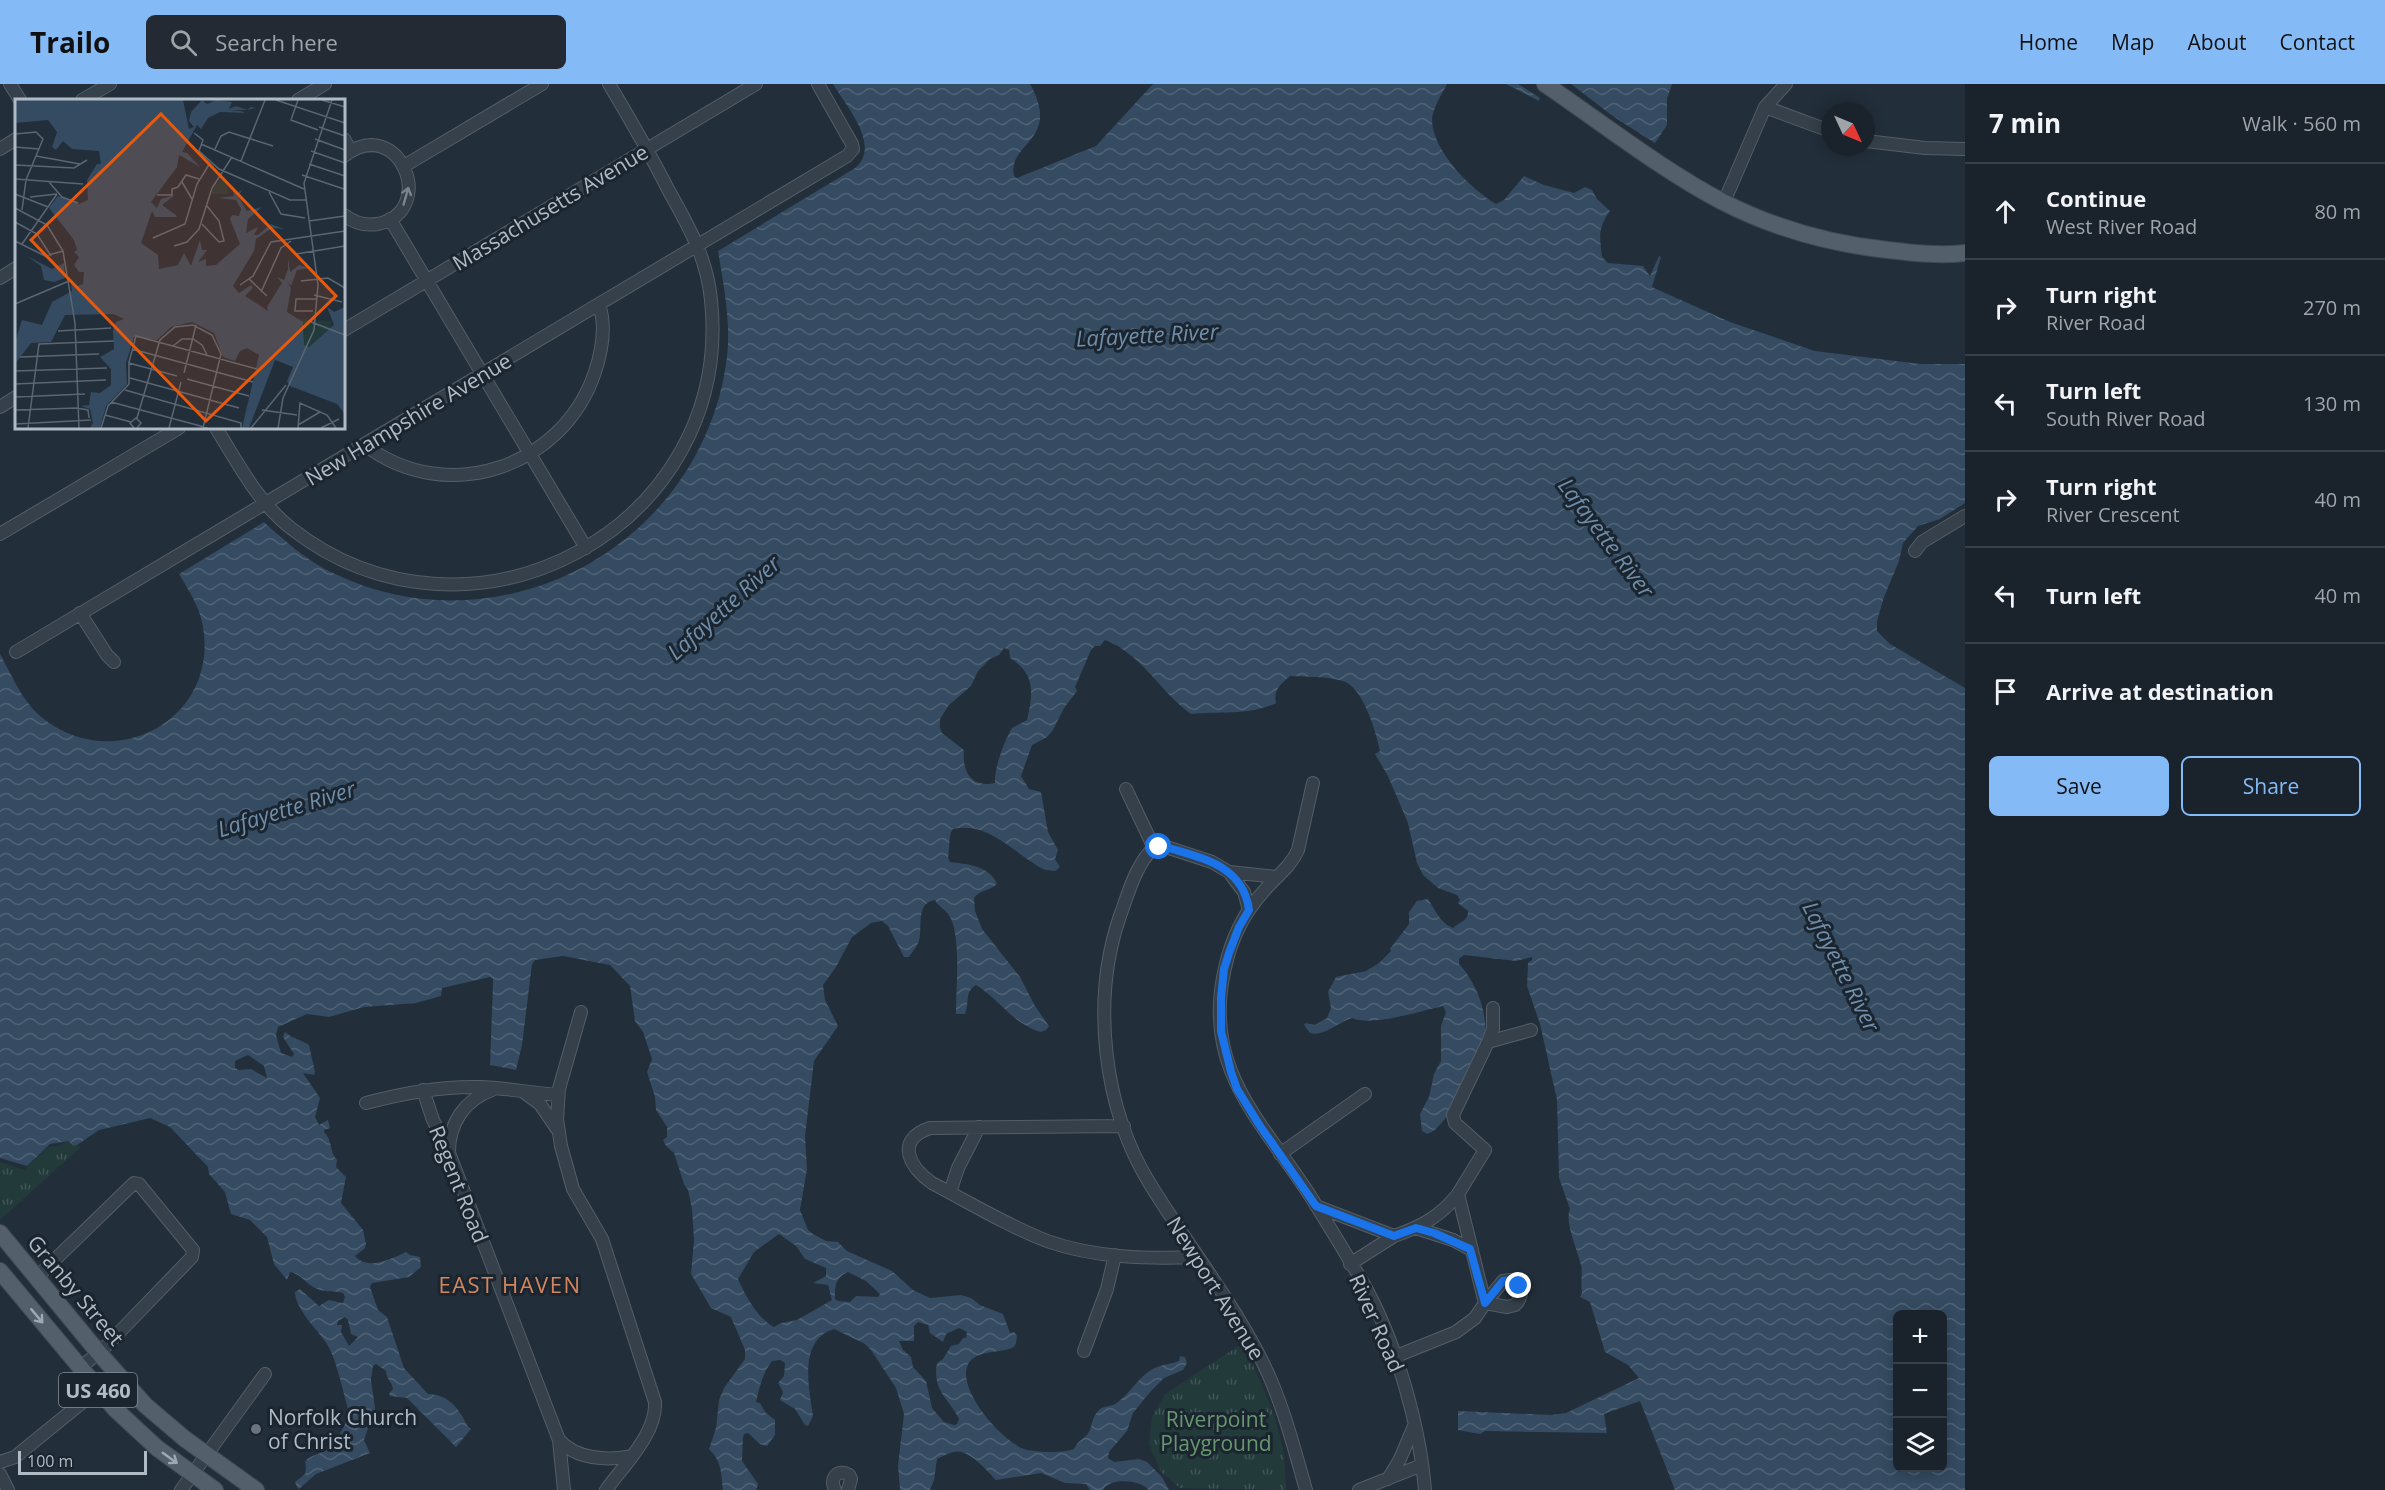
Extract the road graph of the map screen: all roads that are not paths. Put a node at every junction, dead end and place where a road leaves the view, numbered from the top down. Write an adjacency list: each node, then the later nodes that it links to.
1 (10, 84): 11 (street)
2 (110, 84): 12 (street)
3 (325, 84): 10 (street)
4 (542, 84): 22 (street)
5 (609, 84): 18 (street)
6 (756, 84): 18 (street, Massachusetts Avenue)
7 (818, 84): 26 (street, New Hampshire Avenue)
8 (1545, 84): 23 (main road)
9 (1785, 84): 14 (street)
10 (314, 92): 13 (street)
11 (19, 99)
12 (84, 99)
13 (300, 99)
14 (1765, 107): 15 (street); 23 (street)
15 (1821, 128)
16 (15, 140): 20 (street)
17 (1875, 142): 19 (street)
18 (647, 148): 26 (street); 30 (street, Massachusetts Avenue)
19 (1965, 148)
20 (0, 149)
21 (347, 153): 22 (street)
22 (404, 166): 25 (street, one-way to 22)
23 (1724, 202): 27 (main road)
24 (345, 216): 25 (street)
25 (390, 219): 30 (street)
26 (699, 246): 31 (street, New Hampshire Avenue); 43 (street)
27 (1965, 253)
28 (15, 269): 29 (street)
29 (0, 278)
30 (427, 280): 32 (street, Massachusetts Avenue); 33 (street)
31 (599, 304): 33 (street, New Hampshire Avenue); 39 (street)
32 (345, 329)
33 (483, 374): 38 (street, New Hampshire Avenue); 39 (street)
34 (15, 398): 35 (street)
35 (0, 406)
36 (177, 429): 42 (street)
37 (217, 429): 40 (street)
38 (365, 445): 39 (street); 40 (street, New Hampshire Avenue)
39 (530, 454): 43 (street)
40 (265, 504): 43 (street); 45 (street, New Hampshire Avenue)
41 (1965, 516): 44 (street)
42 (0, 534)
43 (586, 548)
44 (1915, 551)
45 (80, 614): 46 (street, New Hampshire Avenue); 47 (street)
46 (16, 652)
47 (114, 662)
48 (1313, 783): 52 (street, River Road)
49 (1126, 789): 50 (street)
50 (1154, 848): 51 (street); 64 (street, Newport Avenue)
51 (1229, 872): 52 (street); 53 (street)
52 (1276, 878): 53 (street, River Road)
53 (1249, 910): 68 (street, River Road)
54 (1493, 1008): 57 (street)
55 (581, 1012): 62 (street)
56 (1531, 1030): 57 (street)
57 (1488, 1042): 70 (street)
58 (496, 1088): 59 (street); 60 (street); 67 (street)
59 (423, 1090): 63 (street); 67 (street, Regent Road)
60 (523, 1092): 62 (street); 66 (street)
61 (1365, 1094): 68 (street)
62 (558, 1095): 66 (street)
63 (366, 1103)
64 (1124, 1126): 65 (street); 77 (street, Newport Avenue)
65 (978, 1127): 69 (street); 69 (street)
66 (559, 1132): 91 (street)
67 (448, 1153): 89 (street, Regent Road)
68 (1280, 1154): 71 (street, River Road)
69 (950, 1192): 76 (street)
70 (1458, 1194): 72 (street); 75 (street)
71 (1316, 1206): 74 (street); 78 (street, River Road)
72 (1416, 1228): 74 (street); 75 (street)
73 (0, 1233): 80 (main road, Granby Street / US 460)
74 (1394, 1236): 78 (street)
75 (1470, 1249): 83 (street)
76 (1115, 1255): 77 (street); 81 (street)
77 (1197, 1257): 105 (street, Newport Avenue)
78 (1350, 1264): 83 (street, River Road)
79 (0, 1271): 84 (main road, US 460, one-way to 84)
80 (36, 1278): 82 (main road, Granby Street / US 460); 82 (street)
81 (1084, 1351)
82 (98, 1352): 84 (street); 85 (main road, Granby Street / US 460)
83 (1394, 1357): 88 (street, River Road)
84 (80, 1368): 87 (main road, US 460)
85 (117, 1374): 87 (street); 90 (main road, Granby Street / US 460)
86 (265, 1374): 90 (street)
87 (98, 1390): 92 (street); 95 (main road, US 460, one-way to 95)
88 (1414, 1425): 93 (street, River Road); 96 (street)
89 (560, 1440): 91 (street); 101 (street, Regent Road)
90 (207, 1454): 95 (street); 100 (main road, Granby Street / US 460)
91 (630, 1456): 102 (street)
92 (0, 1462)
93 (1422, 1465): 96 (street); 107 (street, River Road)
94 (0, 1474): 97 (street)
95 (193, 1474): 98 (street); 99 (main road, US 460)
96 (1388, 1479): 106 (street)
97 (8, 1490)
98 (181, 1490)
99 (215, 1490)
100 (256, 1490)
101 (564, 1490)
102 (606, 1490)
103 (835, 1490): 104 (street)
104 (848, 1490)
105 (1306, 1490)
106 (1359, 1490)
107 (1425, 1490)

